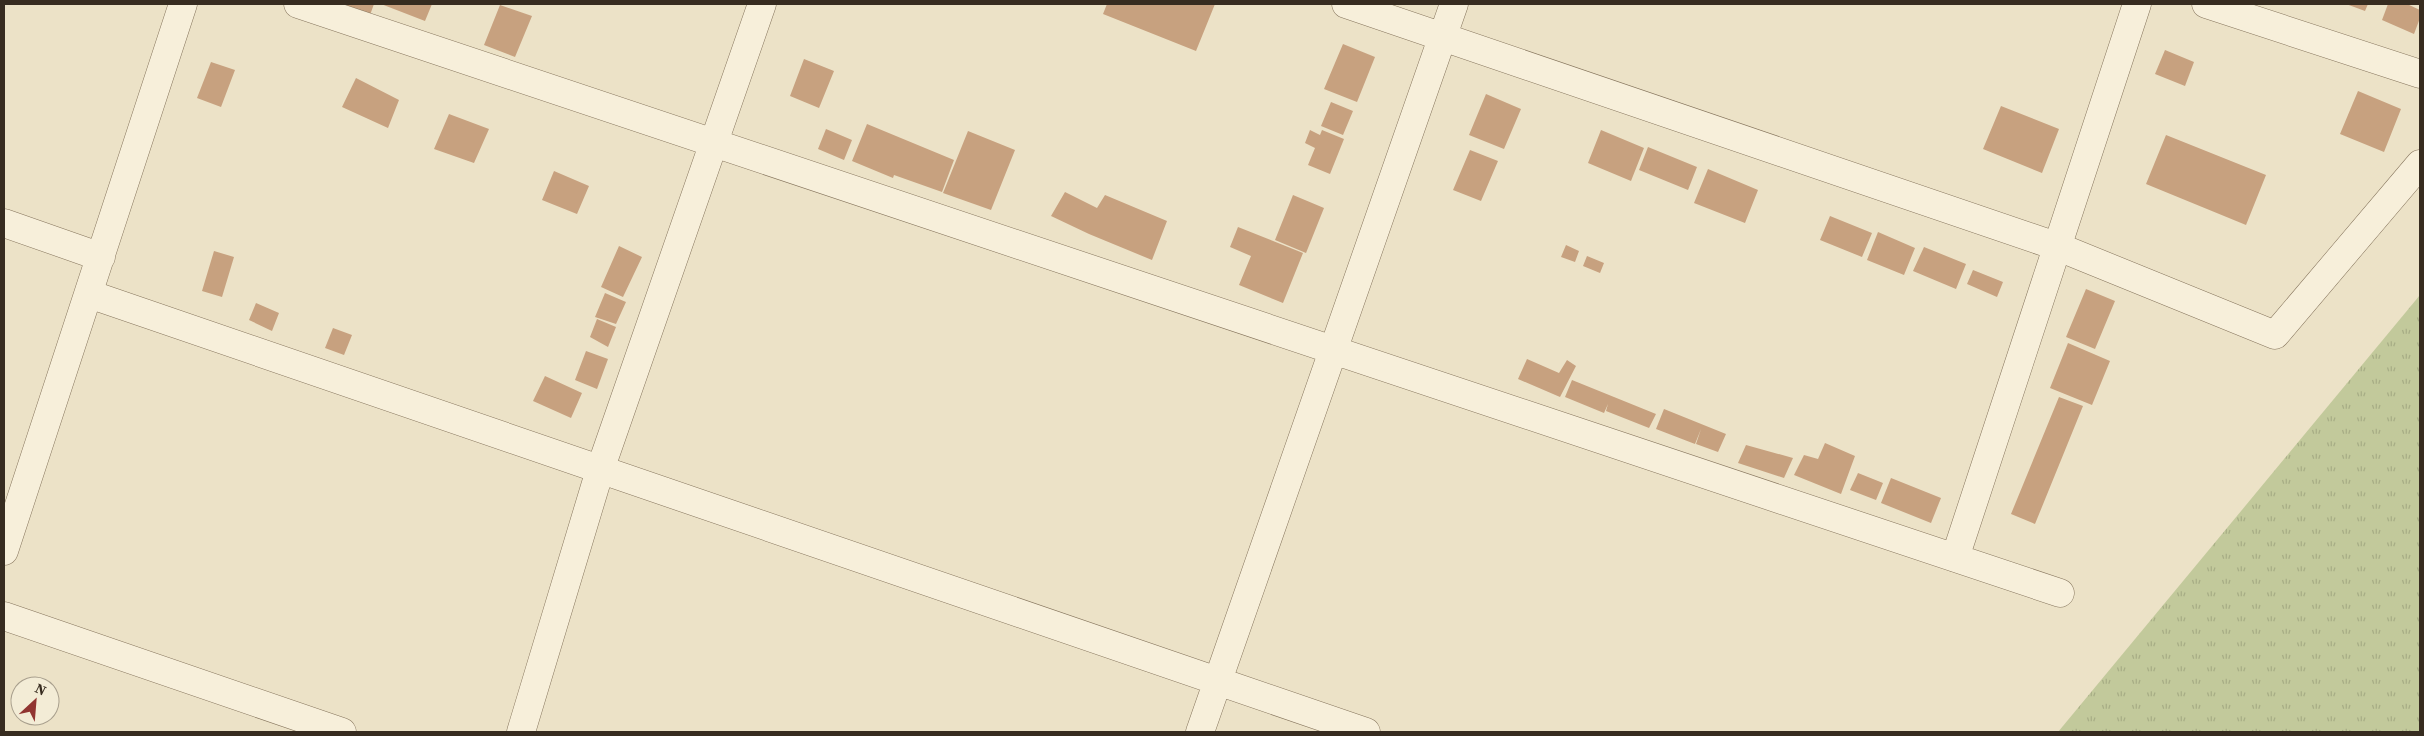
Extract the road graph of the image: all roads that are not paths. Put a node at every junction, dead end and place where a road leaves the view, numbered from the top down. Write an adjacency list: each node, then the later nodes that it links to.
1 (183, 4): 14 (street)
2 (298, 4): 10 (street)
3 (762, 4): 10 (street)
4 (1346, 4): 8 (street)
5 (1454, 4): 8 (street)
6 (2137, 4): 13 (street)
7 (2206, 4): 9 (street)
8 (1443, 37): 13 (street); 16 (street)
9 (2420, 74)
10 (714, 143): 16 (street); 17 (street)
11 (2420, 164): 13 (street)
12 (4, 223): 14 (street)
13 (2056, 246): 19 (street)
14 (101, 258): 15 (street)
15 (89, 294): 17 (street); 18 (street)
16 (1334, 350): 19 (street); 22 (street)
17 (600, 470): 22 (street); 24 (street)
18 (4, 551)
19 (1955, 558): 20 (street)
20 (2060, 593)
21 (4, 616): 23 (street)
22 (1217, 681): 25 (street); 26 (street)
23 (342, 732)
24 (521, 732)
25 (1200, 732)
26 (1366, 732)

